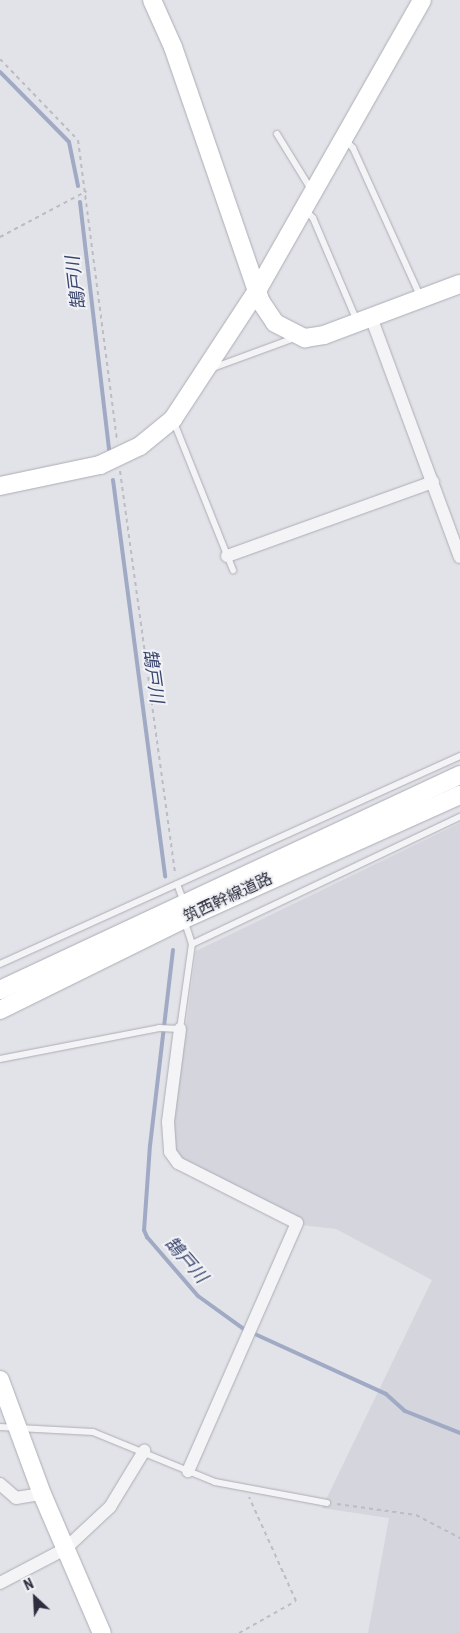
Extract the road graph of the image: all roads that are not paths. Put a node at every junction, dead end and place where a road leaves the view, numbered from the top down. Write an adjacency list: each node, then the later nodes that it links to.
1 (152, 0): 8 (street)
2 (422, 0): 4 (street)
3 (278, 134): 5 (lane)
4 (344, 138): 5 (street); 9 (lane)
5 (313, 192): 6 (street)
6 (303, 208): 8 (street); 10 (lane)
7 (460, 284): 9 (street)
8 (258, 288): 11 (street); 12 (street)
9 (421, 298): 10 (street)
10 (365, 320): 11 (street); 14 (street)
11 (300, 336): 12 (lane)
12 (209, 369): 13 (street)
13 (173, 420): 15 (street); 16 (lane)
14 (432, 482): 16 (street); 17 (street)
15 (0, 486)
16 (227, 556): 18 (lane)
17 (460, 557)
18 (232, 570)
19 (460, 756): 23 (lane)
20 (460, 776): 24 (street, 筑西幹線道路)
21 (460, 795): 24 (street, 筑西幹線道路)
22 (460, 817): 25 (lane)
23 (177, 884): 24 (lane); 26 (lane)
24 (184, 910): 25 (lane); 27 (street, 筑西幹線道路); 28 (street, 筑西幹線道路)
25 (192, 944): 29 (lane)
26 (0, 964)
27 (0, 990)
28 (0, 1010)
29 (180, 1029): 30 (lane); 34 (street)
30 (0, 1059)
31 (0, 1380): 32 (street)
32 (8, 1428): 33 (lane); 36 (street)
33 (144, 1451): 34 (lane); 38 (street)
34 (188, 1471): 37 (lane)
35 (0, 1484): 36 (street)
36 (42, 1494): 38 (street)
37 (327, 1503)
38 (65, 1550): 39 (street); 40 (street)
39 (0, 1583)
40 (102, 1633)

